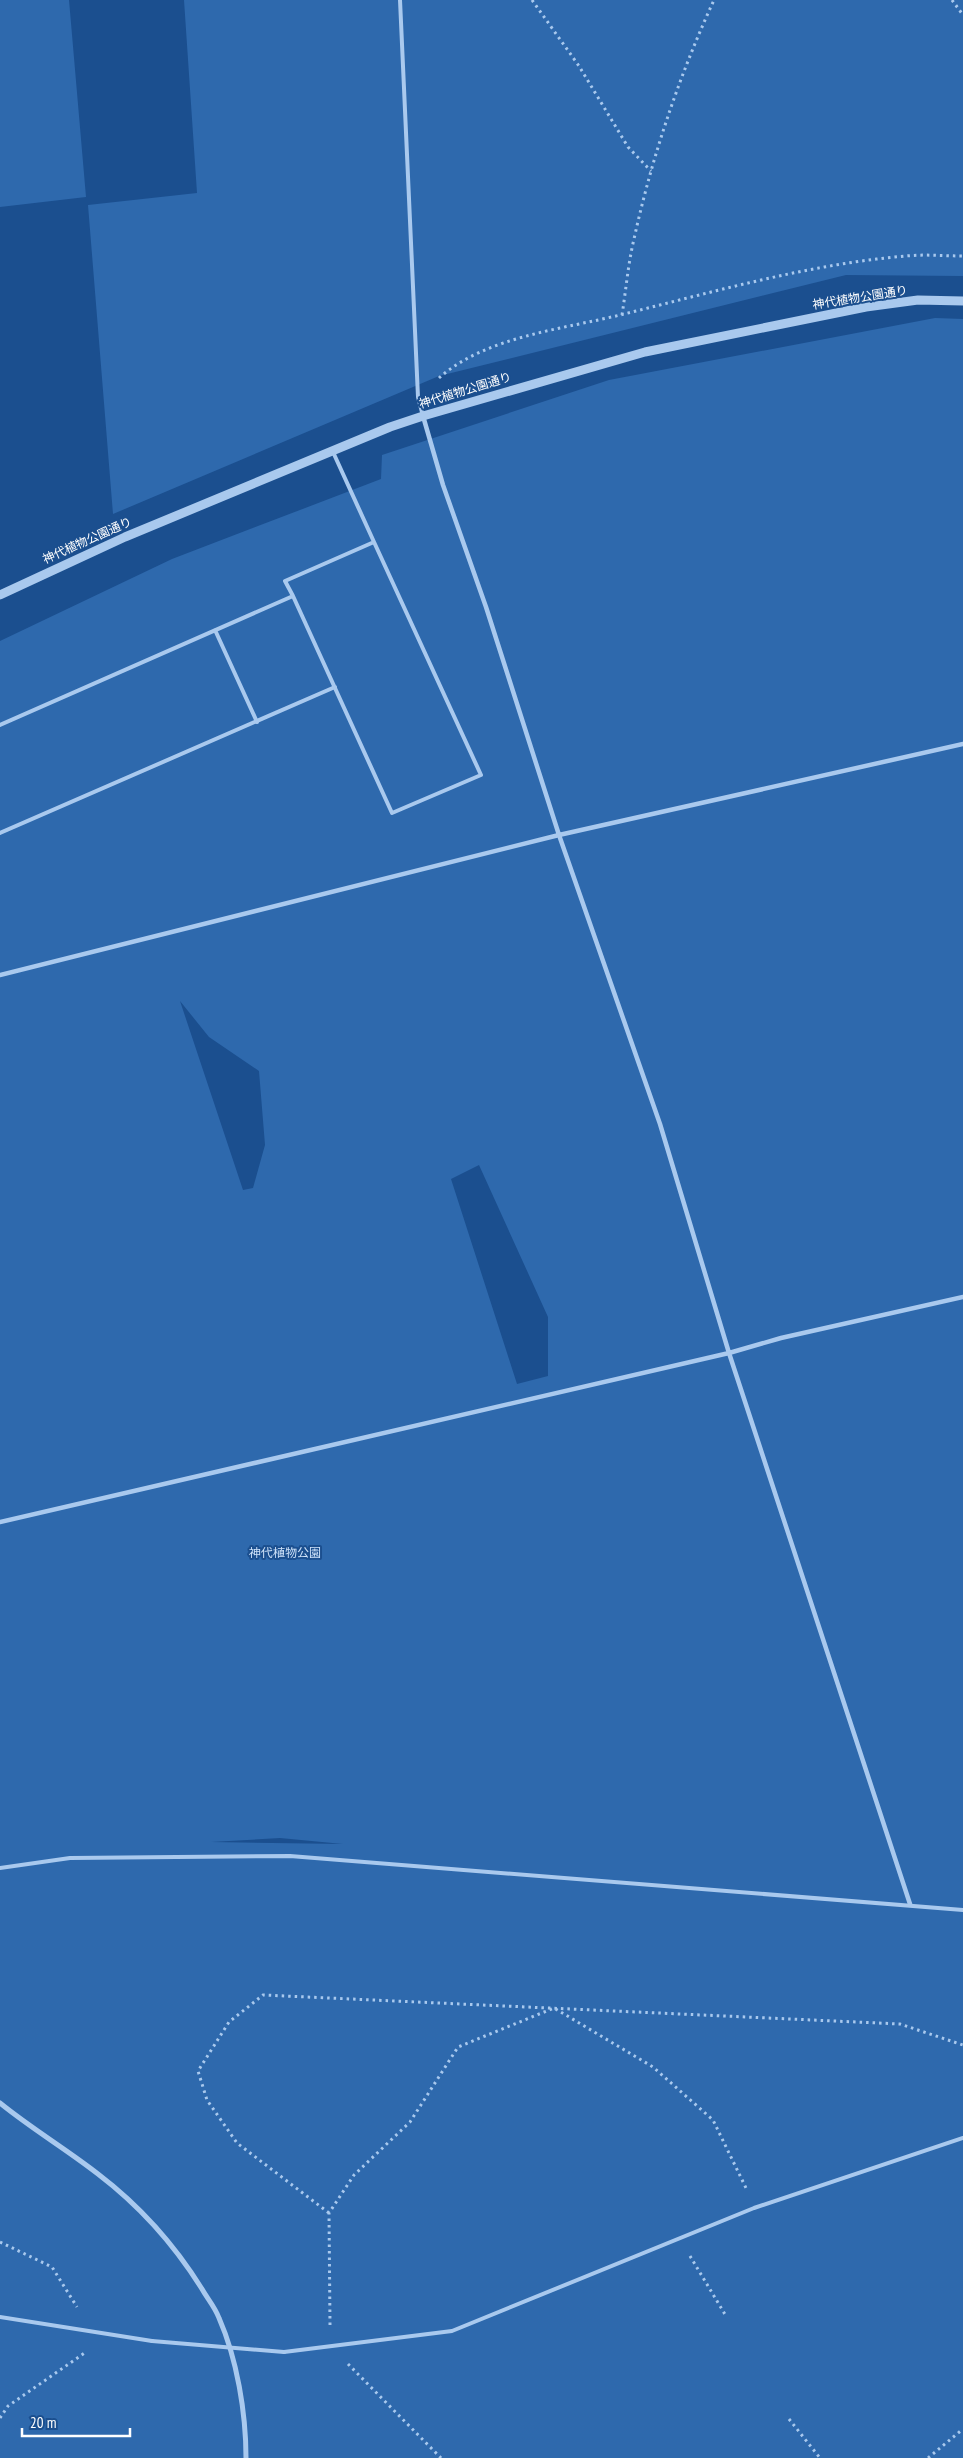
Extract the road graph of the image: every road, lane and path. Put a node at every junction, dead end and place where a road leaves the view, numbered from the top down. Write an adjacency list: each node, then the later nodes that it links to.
1 (400, 0): 10 (lane)
2 (532, 0): 6 (path)
3 (714, 0): 6 (path)
4 (952, 0): 5 (path)
5 (963, 15)
6 (651, 170): 9 (path)
7 (963, 256): 9 (path)
8 (963, 301): 11 (street, 神代植物公園通り)
9 (622, 315): 10 (path)
10 (418, 397): 11 (lane)
11 (423, 416): 12 (street, 神代植物公園通り); 22 (street)
12 (332, 451): 13 (lane); 14 (street, 神代植物公園通り)
13 (374, 542): 15 (lane); 17 (lane)
14 (0, 595)
15 (293, 596): 16 (lane); 17 (lane)
16 (215, 630): 18 (lane); 19 (lane)
17 (336, 688): 18 (lane)
18 (257, 722): 21 (lane)
19 (0, 725)
20 (963, 744): 22 (street)
21 (0, 833)
22 (559, 835): 23 (street); 25 (street)
23 (0, 976)
24 (963, 1298): 25 (street)
25 (729, 1353): 26 (street); 28 (street)
26 (0, 1522)
27 (0, 1868): 28 (lane)
28 (910, 1904): 29 (lane)
29 (963, 1910)
30 (554, 2008): 31 (path); 34 (path); 35 (path); 35 (path)
31 (963, 2045)
32 (0, 2103): 46 (street)
33 (963, 2138): 34 (lane)
34 (754, 2208): 36 (lane)
35 (329, 2213): 42 (path)
36 (680, 2239): 38 (path); 42 (lane)
37 (0, 2242): 40 (path)
38 (726, 2316)
39 (0, 2317): 40 (lane)
40 (92, 2331): 41 (lane)
41 (112, 2334): 42 (lane, bridge); 43 (path)
42 (330, 2346): 47 (path)
43 (0, 2418)
44 (789, 2419): 48 (path)
45 (963, 2429): 49 (path)
46 (246, 2458)
47 (441, 2458)
48 (820, 2458)
49 (928, 2458)

